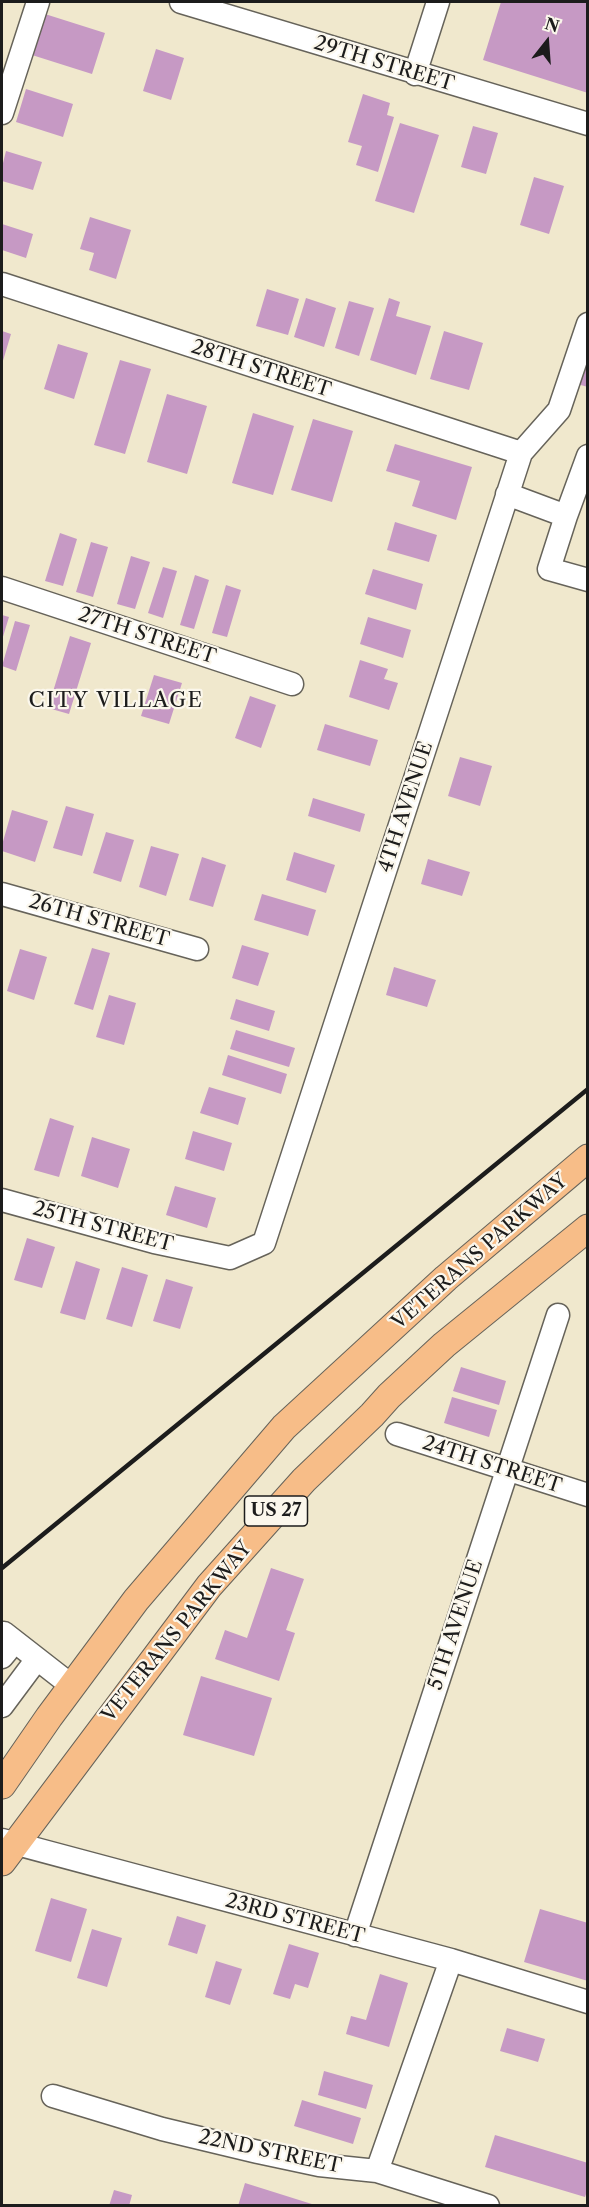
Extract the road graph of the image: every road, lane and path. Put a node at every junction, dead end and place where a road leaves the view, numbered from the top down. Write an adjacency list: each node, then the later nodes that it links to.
1 (38, 2): 5 (street)
2 (181, 2): 4 (street, 29TH STREET)
3 (438, 2): 4 (street)
4 (416, 74): 6 (street, 29TH STREET)
5 (2, 113)
6 (588, 124)
7 (2, 284): 9 (street, 28TH STREET)
8 (588, 324): 9 (street, 4TH AVENUE)
9 (521, 453): 12 (street, 4TH AVENUE)
10 (588, 456): 11 (street)
11 (583, 485): 13 (street)
12 (507, 494): 13 (street); 22 (street, 4TH AVENUE)
13 (566, 516): 14 (street)
14 (588, 579)
15 (2, 588): 16 (street, 27TH STREET)
16 (292, 684)
17 (2, 894): 18 (street, 26TH STREET)
18 (197, 949)
19 (588, 1158): 30 (main road, VETERANS PARKWAY / US 27)
20 (2, 1200): 22 (street, 25TH STREET)
21 (588, 1228): 33 (main road, VETERANS PARKWAY / US 27)
22 (205, 1254)
23 (558, 1315): 25 (street, 5TH AVENUE)
24 (397, 1434): 25 (street, 24TH STREET)
25 (507, 1469): 26 (street, 24TH STREET); 34 (street, 5TH AVENUE)
26 (588, 1495)
27 (3, 1633): 28 (street); 29 (street)
28 (2, 1657)
29 (38, 1659): 30 (street); 31 (street)
30 (72, 1686): 32 (main road, VETERANS PARKWAY / US 27)
31 (2, 1706)
32 (2, 1785)
33 (6, 1848): 34 (street, 23RD STREET)
34 (355, 1935): 35 (street, 23RD STREET)
35 (451, 1960): 36 (street, 23RD STREET); 38 (street)
36 (588, 2002)
37 (53, 2096): 38 (street, 22ND STREET)
38 (377, 2171): 39 (street, 22ND STREET)
39 (488, 2205)

